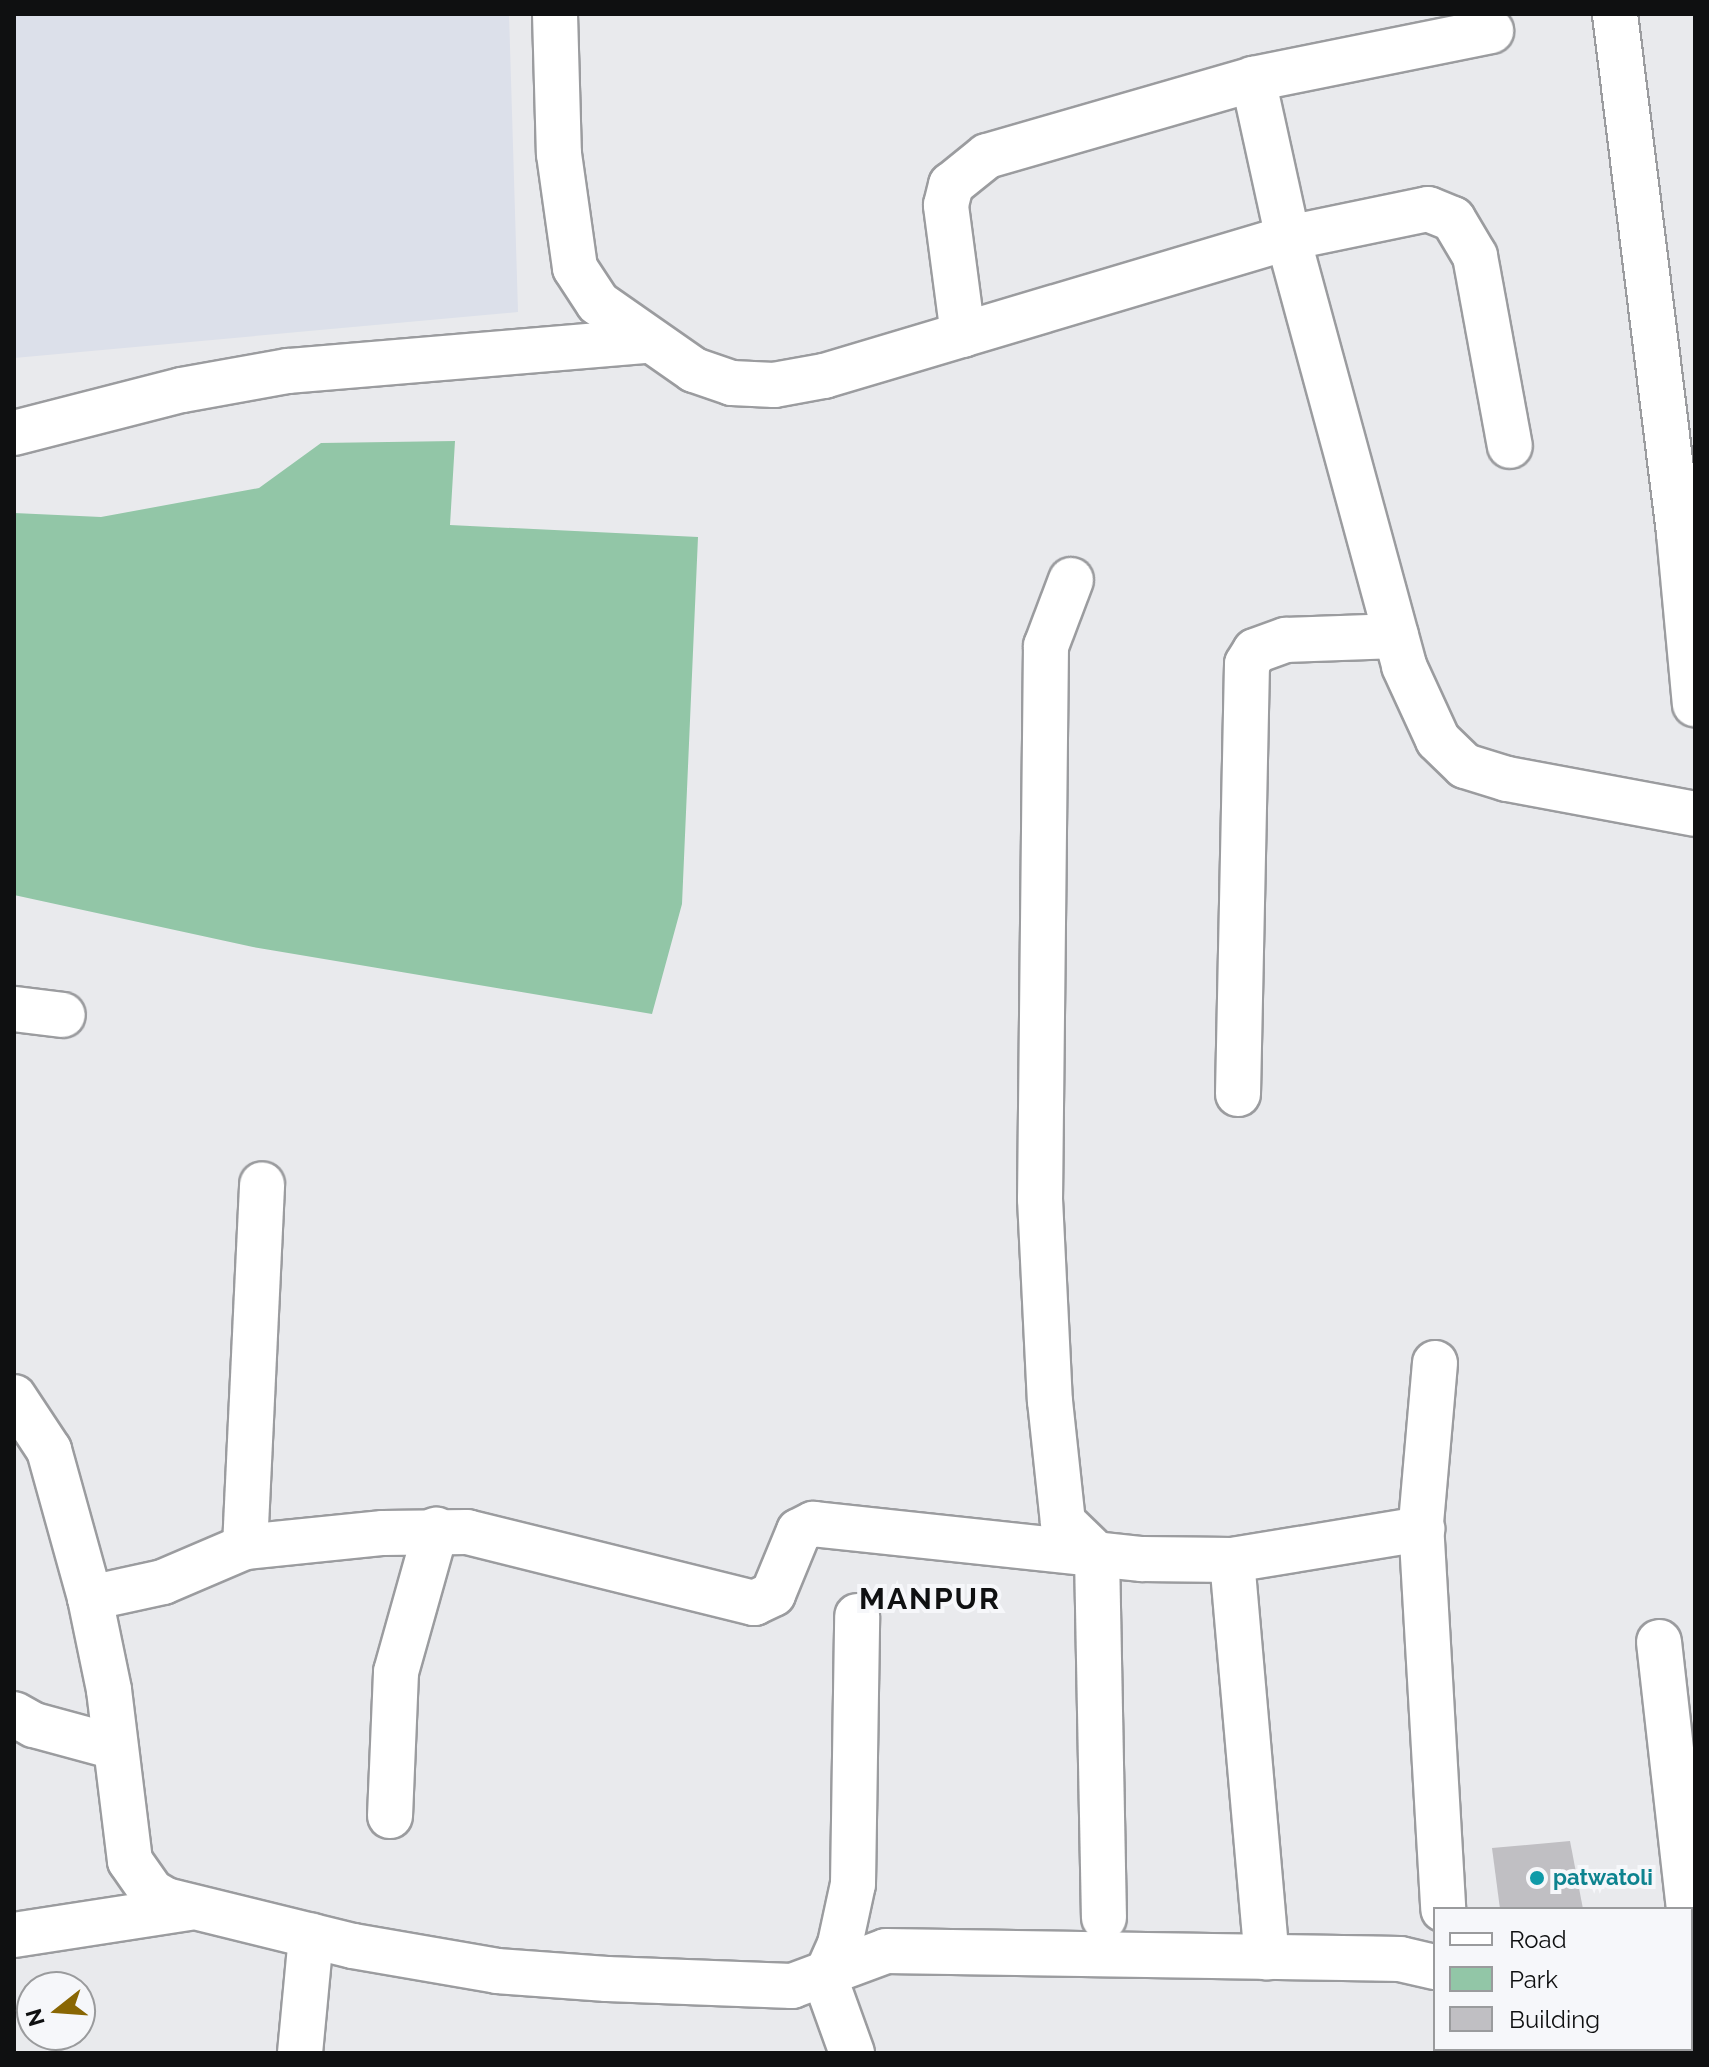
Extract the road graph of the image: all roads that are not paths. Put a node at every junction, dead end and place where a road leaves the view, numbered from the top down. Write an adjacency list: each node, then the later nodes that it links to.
1 (555, 14): 7 (street)
2 (1615, 14): 12 (street)
3 (1491, 31): 4 (street)
4 (1253, 79): 5 (street); 6 (street)
5 (1288, 238): 6 (street); 9 (street); 11 (street)
6 (963, 335): 7 (street)
7 (649, 341): 8 (street)
8 (14, 433)
9 (1510, 446)
10 (1071, 580): 23 (street)
11 (1400, 651): 13 (street); 16 (street)
12 (1695, 704)
13 (1695, 814)
14 (14, 1009): 15 (street)
15 (63, 1015)
16 (1238, 1094)
17 (262, 1184): 22 (street)
18 (1435, 1363): 20 (street)
19 (14, 1397): 25 (street)
20 (1422, 1529): 24 (street); 31 (street)
21 (436, 1530): 22 (street); 23 (street); 30 (street)
22 (245, 1547): 25 (street)
23 (1097, 1555): 24 (street); 34 (street)
24 (1232, 1560): 37 (street)
25 (90, 1598): 29 (street)
26 (857, 1616): 39 (street)
27 (1659, 1642): 32 (street)
28 (14, 1714): 29 (street)
29 (115, 1747): 33 (street)
30 (390, 1816)
31 (1443, 1907)
32 (1689, 1907)
33 (189, 1908): 35 (street); 36 (street)
34 (1104, 1918)
35 (14, 1935)
36 (311, 1936): 39 (street); 40 (street)
37 (1267, 1957): 38 (street); 39 (street)
38 (1433, 1967)
39 (825, 1978): 41 (street)
40 (300, 2053)
41 (852, 2053)

